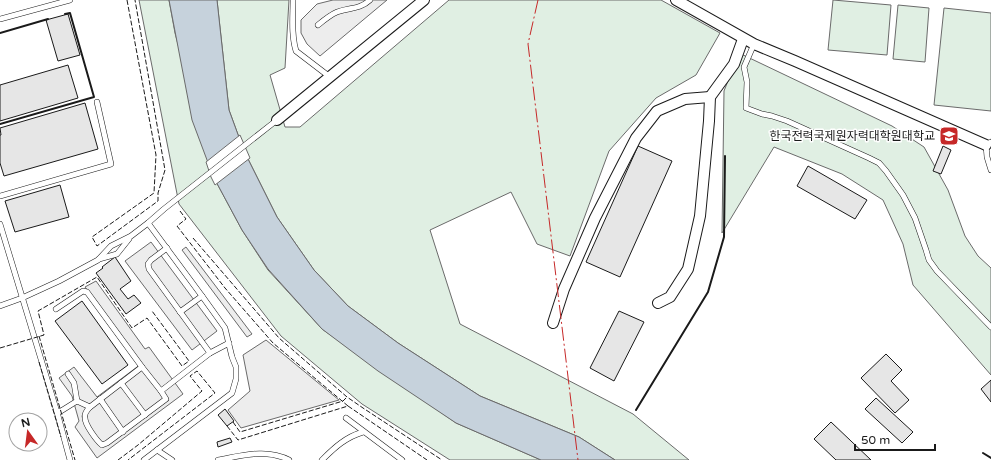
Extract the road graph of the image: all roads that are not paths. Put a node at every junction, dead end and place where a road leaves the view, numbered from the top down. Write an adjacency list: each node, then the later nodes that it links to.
1 (70, 0): 6 (lane)
2 (293, 0): 10 (lane)
3 (370, 0): 7 (lane)
4 (424, 0): 10 (street)
5 (676, 0): 8 (street)
6 (0, 19)
7 (318, 25)
8 (743, 39): 9 (street); 11 (street)
9 (754, 44): 14 (street); 29 (lane)
10 (330, 77): 13 (street)
11 (710, 97): 24 (street); 28 (street)
12 (97, 102): 16 (lane)
13 (277, 120): 17 (lane)
14 (988, 144): 15 (lane)
15 (991, 170)
16 (0, 196)
17 (148, 223): 19 (lane); 20 (lane)
18 (0, 224): 23 (lane)
19 (131, 236): 21 (lane); 21 (lane)
20 (167, 248): 22 (lane); 27 (lane)
21 (98, 260): 23 (lane)
22 (202, 296): 27 (lane); 30 (lane)
23 (22, 298): 25 (lane); 39 (lane)
24 (658, 303)
25 (0, 306)
26 (56, 309): 32 (lane)
27 (180, 312): 31 (lane)
28 (553, 323)
29 (991, 327)
30 (229, 343): 31 (lane); 44 (lane)
31 (210, 353): 35 (lane)
32 (142, 367): 34 (lane); 35 (lane)
33 (68, 374): 37 (lane)
34 (121, 383): 36 (lane); 40 (lane)
35 (161, 391): 40 (lane)
36 (100, 399): 38 (lane); 42 (lane)
37 (78, 401): 38 (lane); 39 (lane)
38 (90, 407): 42 (lane)
39 (57, 412): 45 (lane)
40 (145, 415): 42 (lane)
41 (346, 418): 43 (lane)
42 (123, 432)
43 (363, 432): 50 (lane); 51 (lane)
44 (157, 450): 46 (lane); 47 (lane)
45 (70, 460)
46 (144, 460)
47 (172, 460)
48 (218, 460): 49 (lane)
49 (288, 460)
50 (322, 460)
51 (402, 460)

